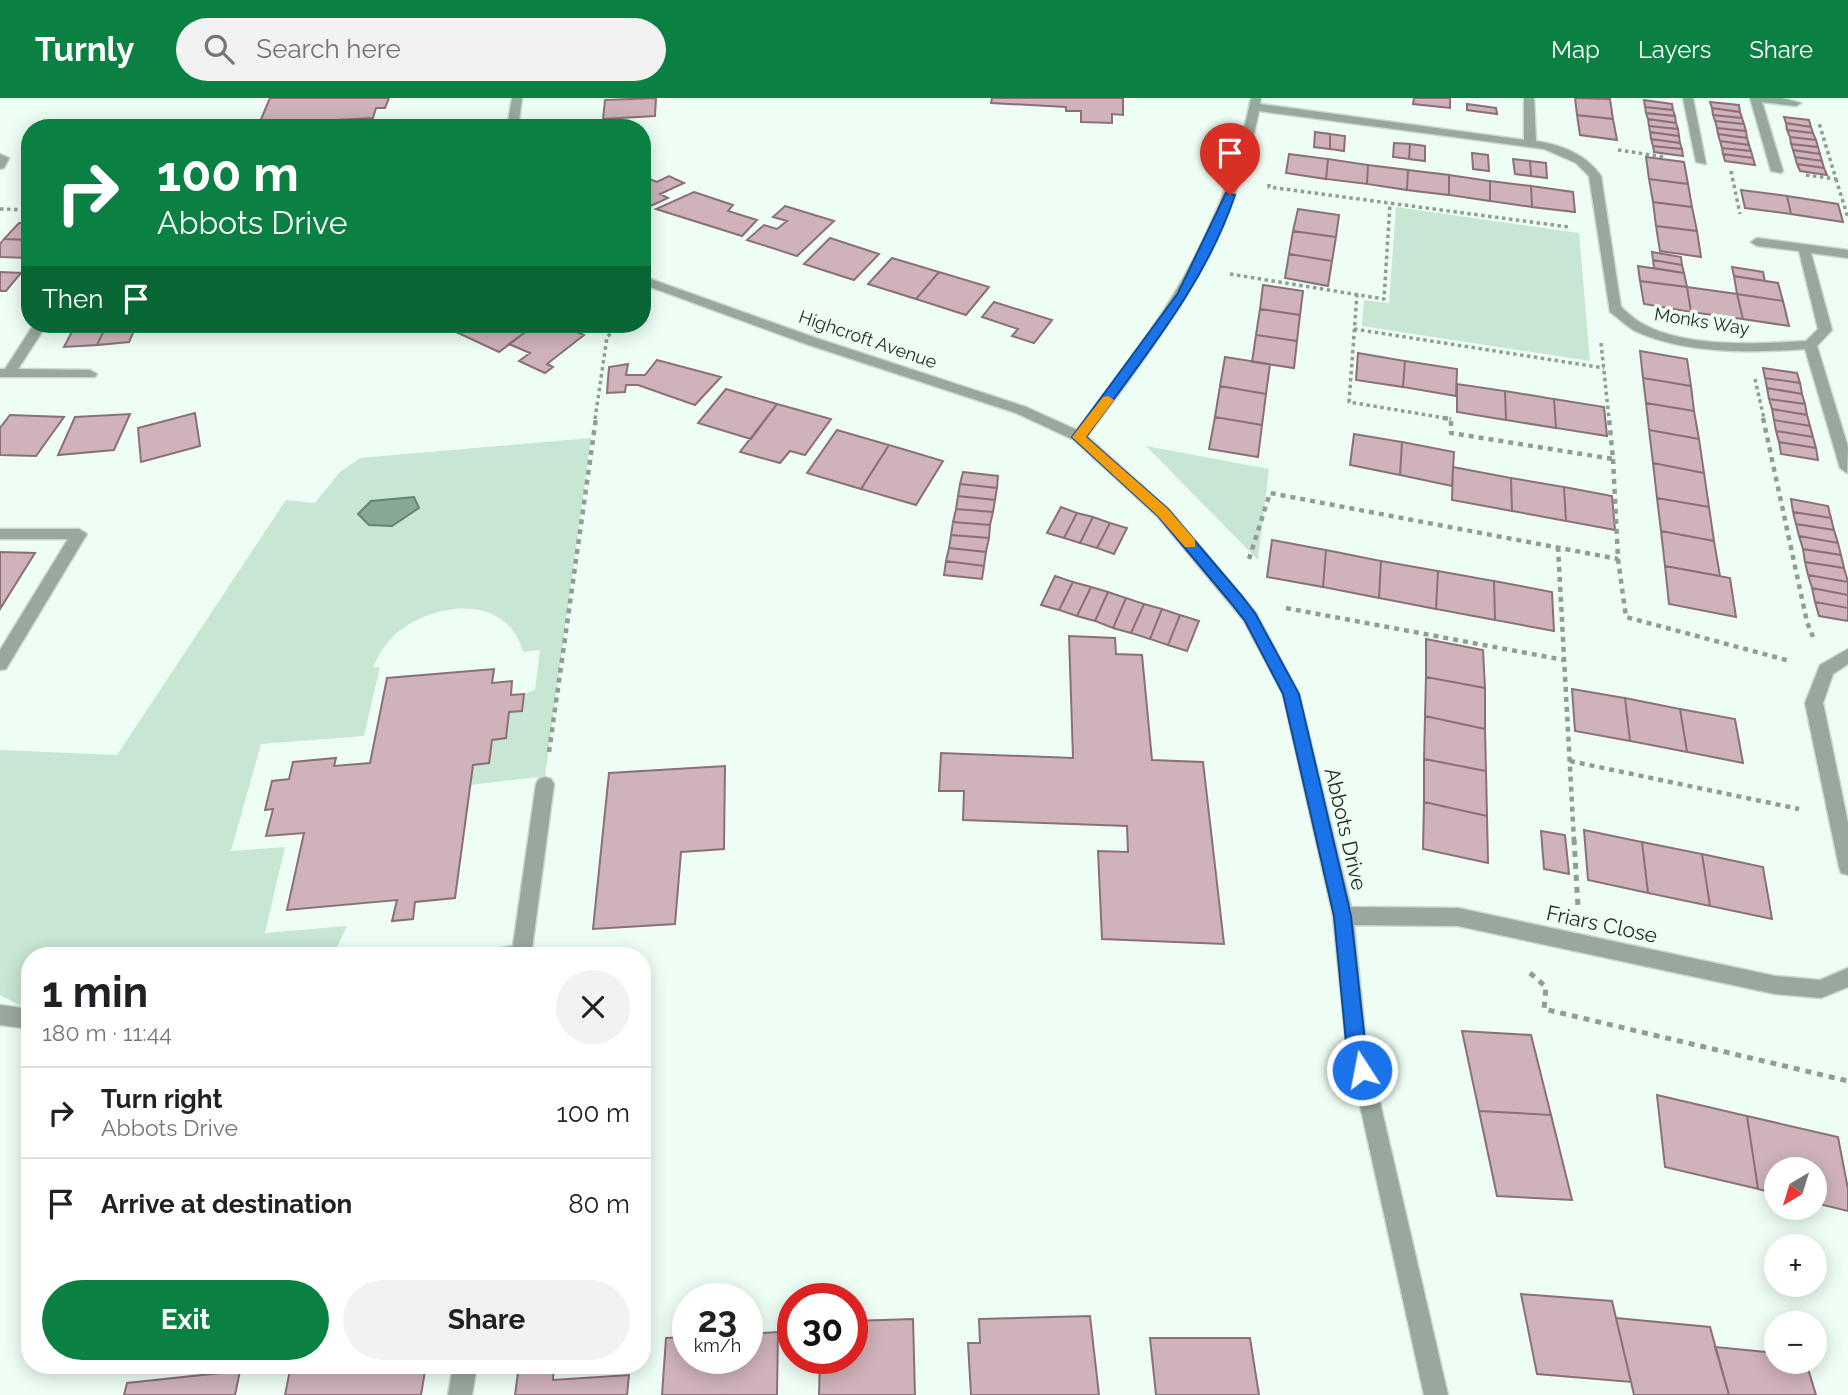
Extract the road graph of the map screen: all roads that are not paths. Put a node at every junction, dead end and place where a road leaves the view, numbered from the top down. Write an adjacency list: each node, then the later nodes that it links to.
1 (517, 98): 7 (street)
2 (1529, 98): 8 (street)
3 (1688, 98): 10 (street)
4 (1756, 98): 6 (street); 12 (street)
5 (1255, 103): 8 (street, Monks Way); 21 (street)
6 (1796, 103)
7 (514, 119)
8 (1530, 143): 18 (street, Monks Way)
9 (0, 157): 11 (street)
10 (1702, 162)
11 (0, 166)
12 (1777, 172)
13 (1758, 242): 14 (street)
14 (1804, 248): 15 (street); 18 (street)
15 (1848, 254)
16 (651, 283): 21 (street, Highcroft Avenue)
17 (34, 333): 19 (street)
18 (1810, 345): 22 (street)
19 (4, 374): 20 (street)
20 (89, 374)
21 (1079, 437): 28 (street, Abbots Drive)
22 (1847, 468)
23 (0, 534): 25 (street)
24 (1848, 655): 27 (street)
25 (0, 664)
26 (545, 784): 29 (street)
27 (1848, 867)
28 (1343, 916): 30 (street, Friars Close); 35 (street, Abbots Drive)
29 (522, 947)
30 (1848, 977)
31 (0, 1015): 32 (street)
32 (21, 1018)
33 (464, 1374): 34 (street)
34 (460, 1395)
35 (1436, 1395)

